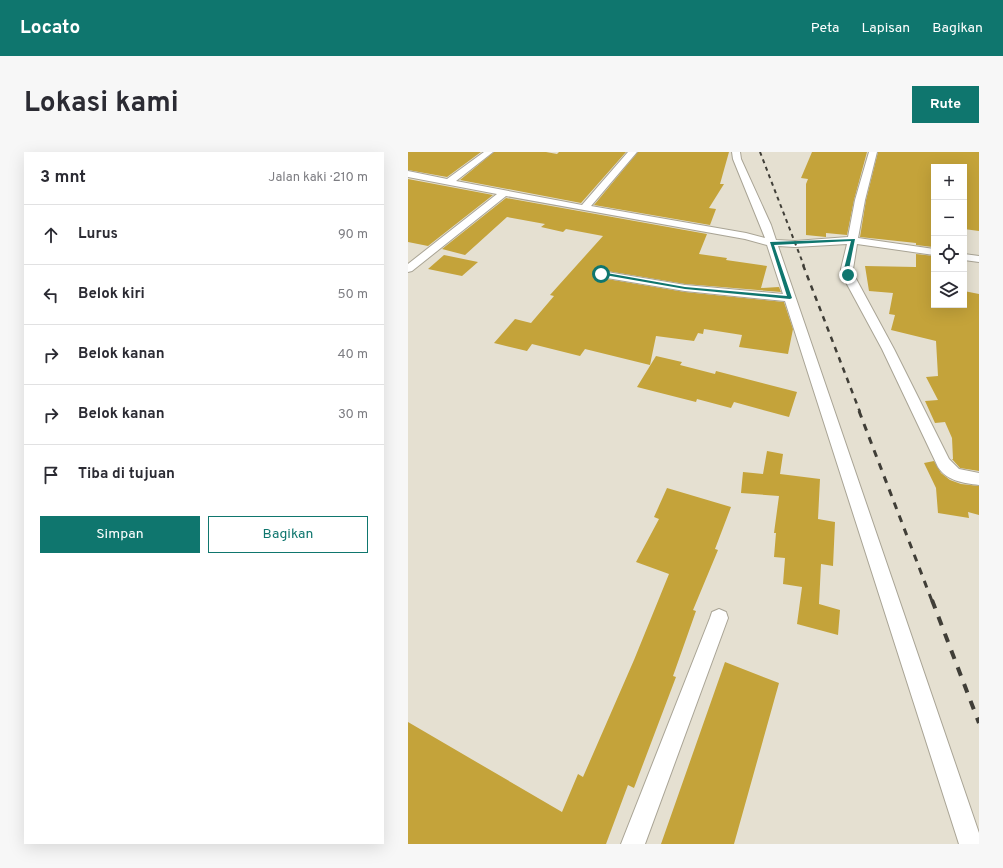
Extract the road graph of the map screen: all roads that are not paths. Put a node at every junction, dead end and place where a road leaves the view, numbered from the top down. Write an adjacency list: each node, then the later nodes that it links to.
1 (489, 152): 7 (street)
2 (633, 152): 10 (street)
3 (736, 152): 12 (street)
4 (873, 152): 11 (street)
5 (408, 174): 6 (street)
6 (422, 176): 7 (street); 8 (street)
7 (450, 181): 9 (street)
8 (413, 183)
9 (505, 192): 10 (street); 16 (street)
10 (584, 208): 12 (street)
11 (853, 240): 12 (street); 13 (street); 19 (street)
12 (772, 243): 18 (street)
13 (931, 252)
14 (967, 257): 15 (street)
15 (979, 259)
16 (408, 269)
17 (601, 274): 18 (street)
18 (790, 298): 22 (street)
19 (979, 479)
20 (720, 618): 21 (street)
21 (633, 844)
22 (971, 844)

